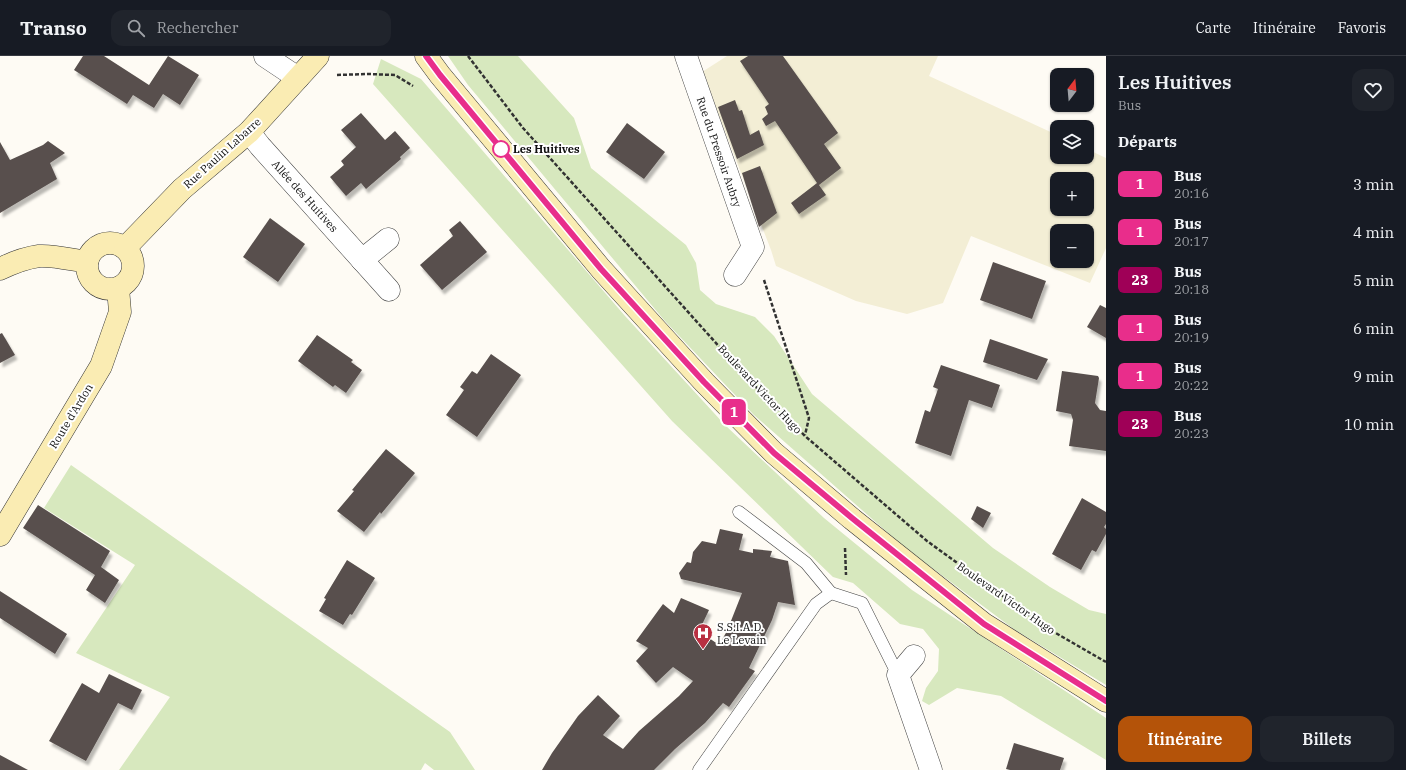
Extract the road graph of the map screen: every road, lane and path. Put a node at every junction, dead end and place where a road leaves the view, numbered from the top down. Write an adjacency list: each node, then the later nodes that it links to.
1 (265, 56): 5 (street)
2 (426, 56): 6 (main road)
3 (468, 56): 17 (path, Boulevard Victor Hugo)
4 (686, 56): 9 (street, Rue du Pressoir Aubry)
5 (309, 66): 6 (path); 7 (main road, Rue Paulin Labarre)
6 (440, 75): 24 (main road)
7 (249, 132): 10 (main road, Rue Paulin Labarre); 11 (street, Allée des Huitives)
8 (388, 239): 11 (street)
9 (753, 247): 14 (street); 17 (path)
10 (125, 248): 12 (main road); 15 (main road)
11 (362, 260): 16 (street, Allée des Huitives)
12 (87, 262): 13 (main road); 15 (main road)
13 (0, 269)
14 (735, 275)
15 (118, 288): 19 (main road, Route d'Ardon)
16 (389, 290)
17 (804, 436): 22 (path, Boulevard Victor Hugo)
18 (740, 512): 20 (lane)
19 (0, 535)
20 (831, 593): 23 (lane); 25 (lane)
21 (914, 656): 23 (street)
22 (1106, 662)
23 (898, 675): 26 (street)
24 (1106, 701)
25 (700, 770)
26 (931, 770)

